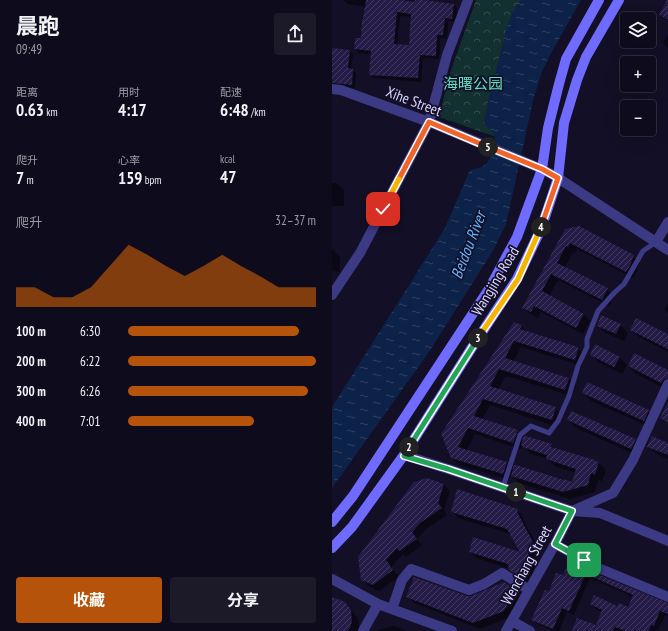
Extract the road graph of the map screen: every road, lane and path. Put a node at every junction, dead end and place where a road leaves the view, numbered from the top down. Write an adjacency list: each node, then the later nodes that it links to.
1 (468, 0): 5 (street)
2 (599, 0): 6 (main road, Wangjing Road)
3 (619, 0): 7 (main road, Wangjing Road)
4 (332, 89): 5 (street, Xihe Street)
5 (429, 122): 6 (street, Xihe Street); 11 (street)
6 (542, 169): 7 (street); 17 (main road, Wangjing Road)
7 (558, 178): 9 (street); 14 (main road, Wangjing Road)
8 (668, 222): 9 (street)
9 (656, 242): 10 (street); 15 (lane)
10 (668, 250)
11 (332, 295)
12 (668, 384): 13 (street)
13 (665, 397): 16 (street)
14 (404, 456): 15 (street); 20 (main road, Wangjing Road)
15 (503, 487): 16 (street)
16 (572, 511): 18 (street); 19 (street, Wenchang Street)
17 (332, 522)
18 (668, 542)
19 (555, 544): 22 (street, Wenchang Street); 23 (street)
20 (332, 548)
21 (332, 579): 24 (street)
22 (529, 590): 25 (street); 26 (street, Wenchang Street)
23 (668, 597)
24 (378, 604): 25 (street); 27 (street)
25 (392, 609): 28 (street)
26 (512, 621): 29 (street, Wenchang Street); 30 (street)
27 (363, 631)
28 (452, 631)
29 (506, 631)
30 (530, 631)

